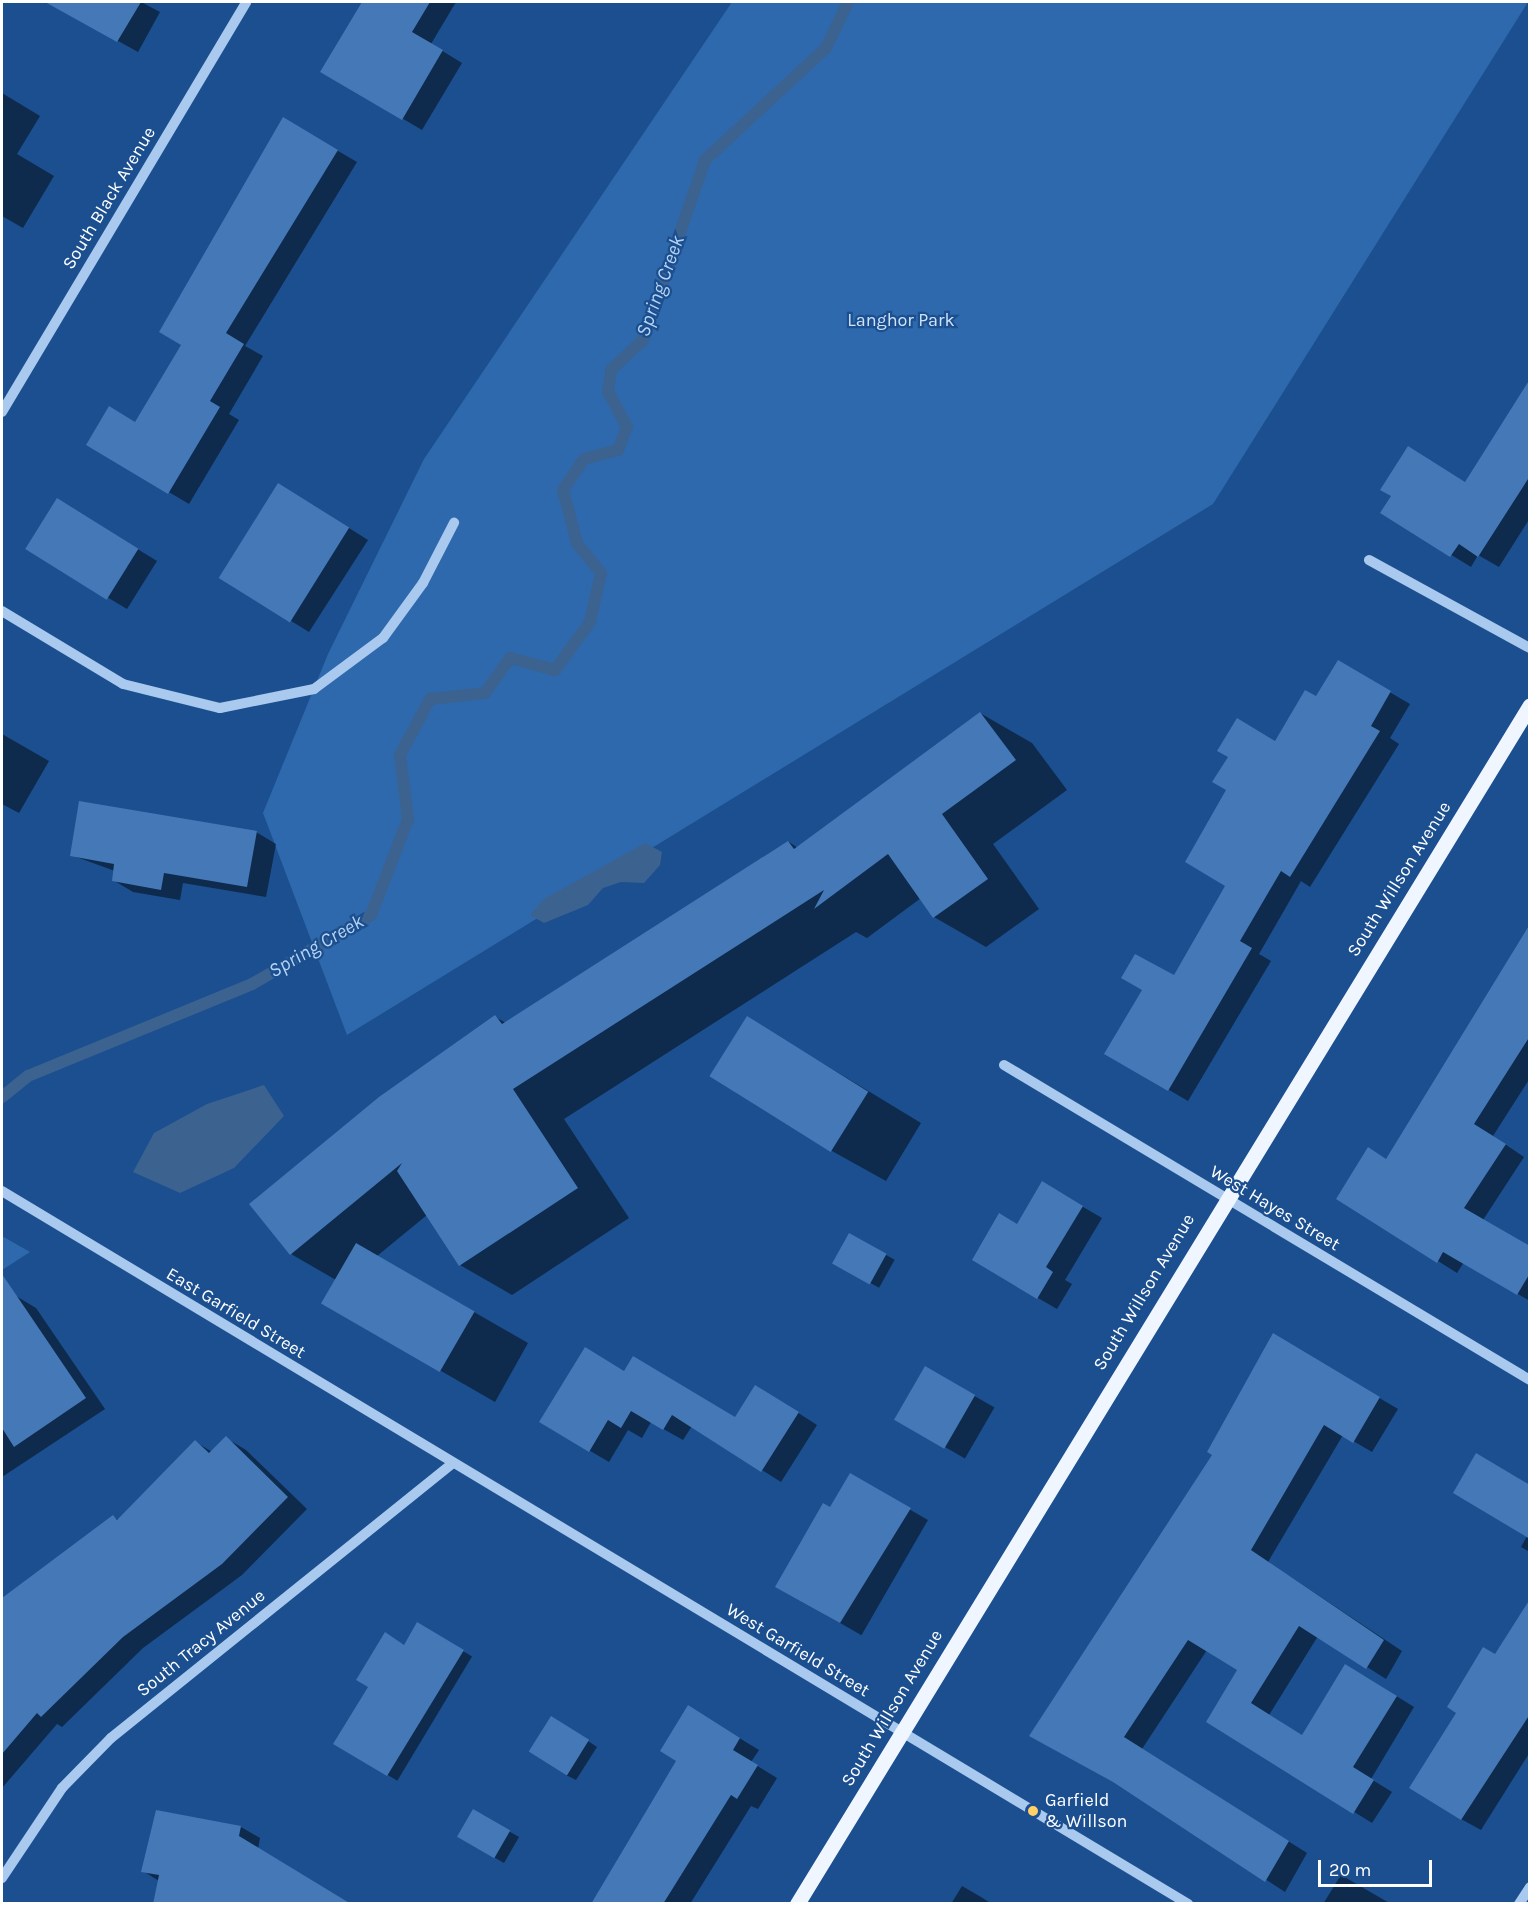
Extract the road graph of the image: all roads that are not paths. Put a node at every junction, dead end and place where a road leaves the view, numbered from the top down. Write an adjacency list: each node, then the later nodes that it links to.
1 (246, 2): 2 (street, South Black Avenue)
2 (2, 412)
3 (454, 523): 5 (street)
4 (1369, 560): 6 (street)
5 (2, 611)
6 (1530, 648)
7 (1530, 705): 10 (main road, South Willson Avenue)
8 (1004, 1065): 10 (street, West Hayes Street)
9 (2, 1191): 12 (street, East Garfield Street)
10 (1225, 1197): 11 (street, West Hayes Street); 13 (main road, South Willson Avenue)
11 (1530, 1380)
12 (453, 1462): 13 (street, West Garfield Street); 14 (street, South Tracy Avenue)
13 (900, 1731): 16 (main road, South Willson Avenue); 17 (street, West Garfield Street)
14 (2, 1878)
15 (1530, 1887): 18 (street)
16 (797, 1904)
17 (1188, 1904)
18 (1519, 1904)

